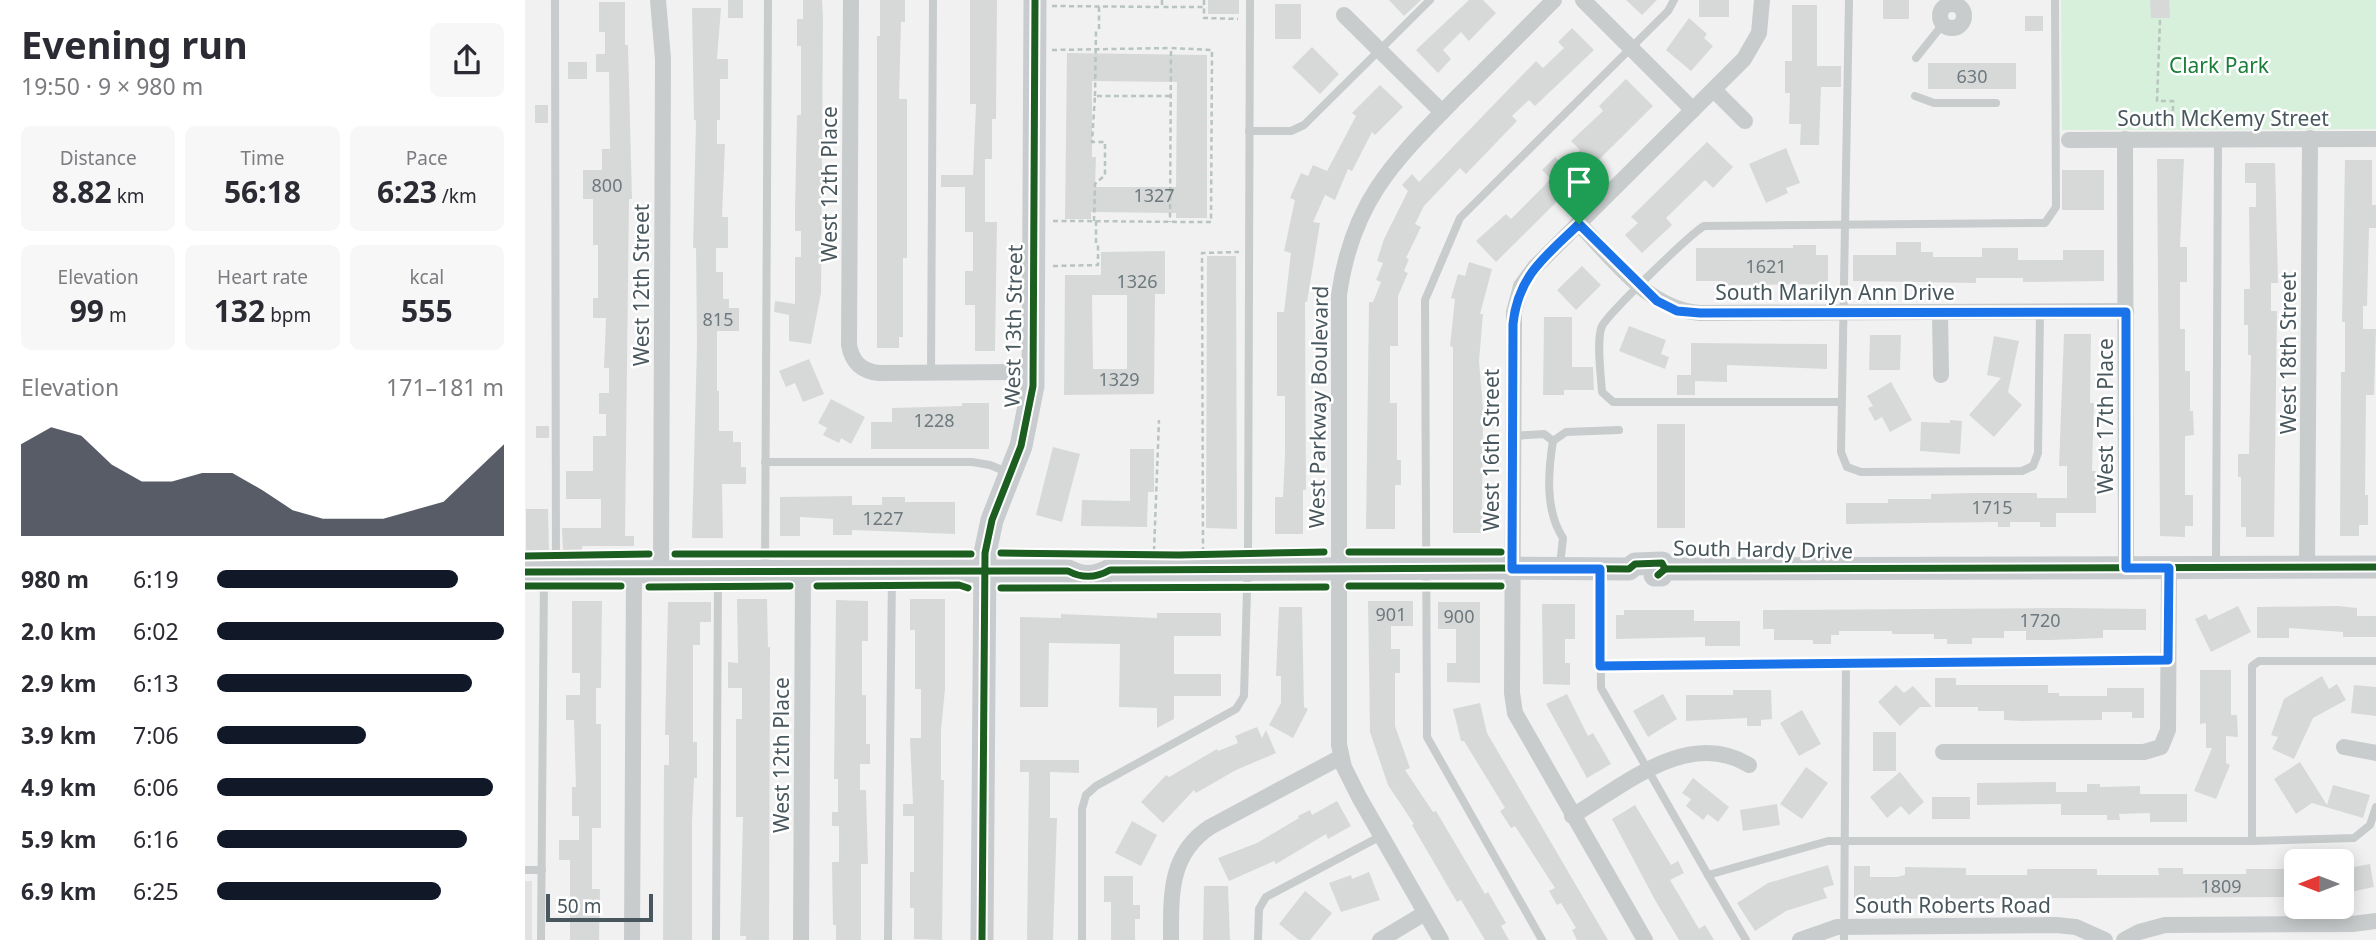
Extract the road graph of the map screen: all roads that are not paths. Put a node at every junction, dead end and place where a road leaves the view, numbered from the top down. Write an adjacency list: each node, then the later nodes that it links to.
1 (555, 0): 66 (lane)
2 (658, 0): 61 (street, West 12th Street)
3 (768, 0): 47 (lane)
4 (851, 0): 41 (street, West 12th Place)
5 (933, 0): 41 (lane)
6 (1250, 0): 27 (lane)
7 (1430, 0): 19 (lane)
8 (1554, 0): 25 (street, West Parkway Boulevard)
9 (1583, 0): 18 (street)
10 (1674, 0): 18 (lane)
11 (1762, 0): 21 (street, West 16th Street)
12 (1849, 0): 34 (lane)
13 (2055, 0): 34 (lane)
14 (1952, 2): 17 (street)
15 (1042, 3): 40 (street, West 13th Street)
16 (1344, 15): 19 (street)
17 (1943, 24): 20 (lane)
18 (1630, 48): 24 (street); 55 (lane)
19 (1379, 50): 25 (street); 27 (lane)
20 (1916, 58)
21 (1714, 90): 24 (street, West 16th Street); 26 (street)
22 (1915, 96): 23 (lane)
23 (1996, 103)
24 (1693, 110): 33 (street, West 16th Street)
25 (1442, 113): 54 (street, West Parkway Boulevard)
26 (1745, 121)
27 (1249, 131): 60 (lane)
28 (2218, 138): 29 (street, South McKemy Street); 30 (street, South McKemy Street); 52 (lane)
29 (2310, 138): 31 (street, South McKemy Street); 53 (street, West 18th Street)
30 (2125, 139): 32 (street, South McKemy Street); 38 (street, West 17th Place)
31 (2376, 139)
32 (2069, 140)
33 (1579, 224): 35 (street, South Marilyn Ann Drive); 45 (street, West 16th Street)
34 (1847, 225): 35 (lane); 39 (lane)
35 (1640, 286): 39 (street, South Marilyn Ann Drive); 43 (lane)
36 (1940, 312): 37 (street, South Marilyn Ann Drive); 39 (street, South Marilyn Ann Drive); 42 (street)
37 (2040, 312): 38 (street, South Marilyn Ann Drive); 43 (lane)
38 (2126, 312): 50 (street, West 17th Place)
39 (1842, 313): 43 (lane)
40 (1033, 372): 41 (street); 48 (street, West 13th Street)
41 (931, 373)
42 (1941, 375)
43 (1842, 402)
44 (1619, 430): 46 (lane)
45 (1513, 436): 46 (lane); 56 (street, West 16th Street)
46 (1553, 441): 65 (lane)
47 (765, 461): 48 (lane); 58 (lane)
48 (1012, 474): 64 (street, West 13th Street)
49 (2376, 567): 53 (street, South Hardy Drive)
50 (2126, 568): 51 (street, South Hardy Drive); 57 (street, South Hardy Drive)
51 (2169, 568): 52 (street, South Hardy Drive); 68 (street)
52 (2217, 568): 53 (street, South Hardy Drive)
53 (2307, 568)
54 (1336, 569): 55 (street, South Hardy Drive); 60 (street, South Hardy Drive); 75 (street, West Parkway Boulevard)
55 (1424, 569): 56 (street, South Hardy Drive); 101 (lane)
56 (1512, 569): 65 (street, South Hardy Drive); 79 (street, West 16th Street)
57 (1600, 569): 65 (street, South Hardy Drive); 71 (lane)
58 (765, 570): 62 (street, South Hardy Drive); 63 (street, South Hardy Drive)
59 (892, 570): 63 (street, South Hardy Drive); 64 (street, South Hardy Drive); 94 (lane)
60 (1247, 570): 64 (street, South Hardy Drive); 96 (lane)
61 (661, 571): 62 (street, South Hardy Drive); 67 (street, South Hardy Drive)
62 (718, 571): 92 (lane)
63 (803, 571): 93 (street, West 12th Place)
64 (984, 571): 95 (street, West 13th Street)
65 (1559, 571)
66 (542, 572): 67 (street, South Hardy Drive); 84 (lane)
67 (633, 572): 91 (street)
68 (2168, 660): 70 (lane); 73 (street)
69 (2376, 661): 82 (lane)
70 (1846, 665): 71 (lane); 81 (lane)
71 (1600, 666): 77 (lane)
72 (2344, 747): 74 (street)
73 (1943, 752)
74 (2376, 752)
75 (1341, 757): 80 (street, West Parkway Boulevard); 97 (street)
76 (1749, 765): 77 (street)
77 (1649, 771): 79 (street); 85 (lane)
78 (2376, 807): 82 (lane)
79 (1572, 816): 102 (street, West 16th Street)
80 (1381, 836): 86 (street, West Parkway Boulevard); 98 (lane)
81 (1845, 841): 82 (lane); 85 (lane); 88 (lane)
82 (2252, 841)
83 (525, 870): 84 (lane)
84 (542, 870): 90 (lane)
85 (1708, 875): 103 (lane)
86 (1425, 913): 99 (street); 100 (street, West Parkway Boulevard)
87 (2376, 920): 106 (street)
88 (1844, 933): 89 (street, South Roberts Road); 104 (street, South Roberts Road)
89 (1928, 933): 105 (street, South Roberts Road)
90 (541, 940)
91 (632, 940)
92 (716, 940)
93 (801, 940)
94 (888, 940)
95 (982, 940)
96 (1082, 940)
97 (1171, 940)
98 (1258, 940)
99 (1380, 940)
100 (1441, 940)
101 (1542, 940)
102 (1645, 940)
103 (1746, 940)
104 (1800, 940)
105 (2105, 940)
106 (2125, 940)

